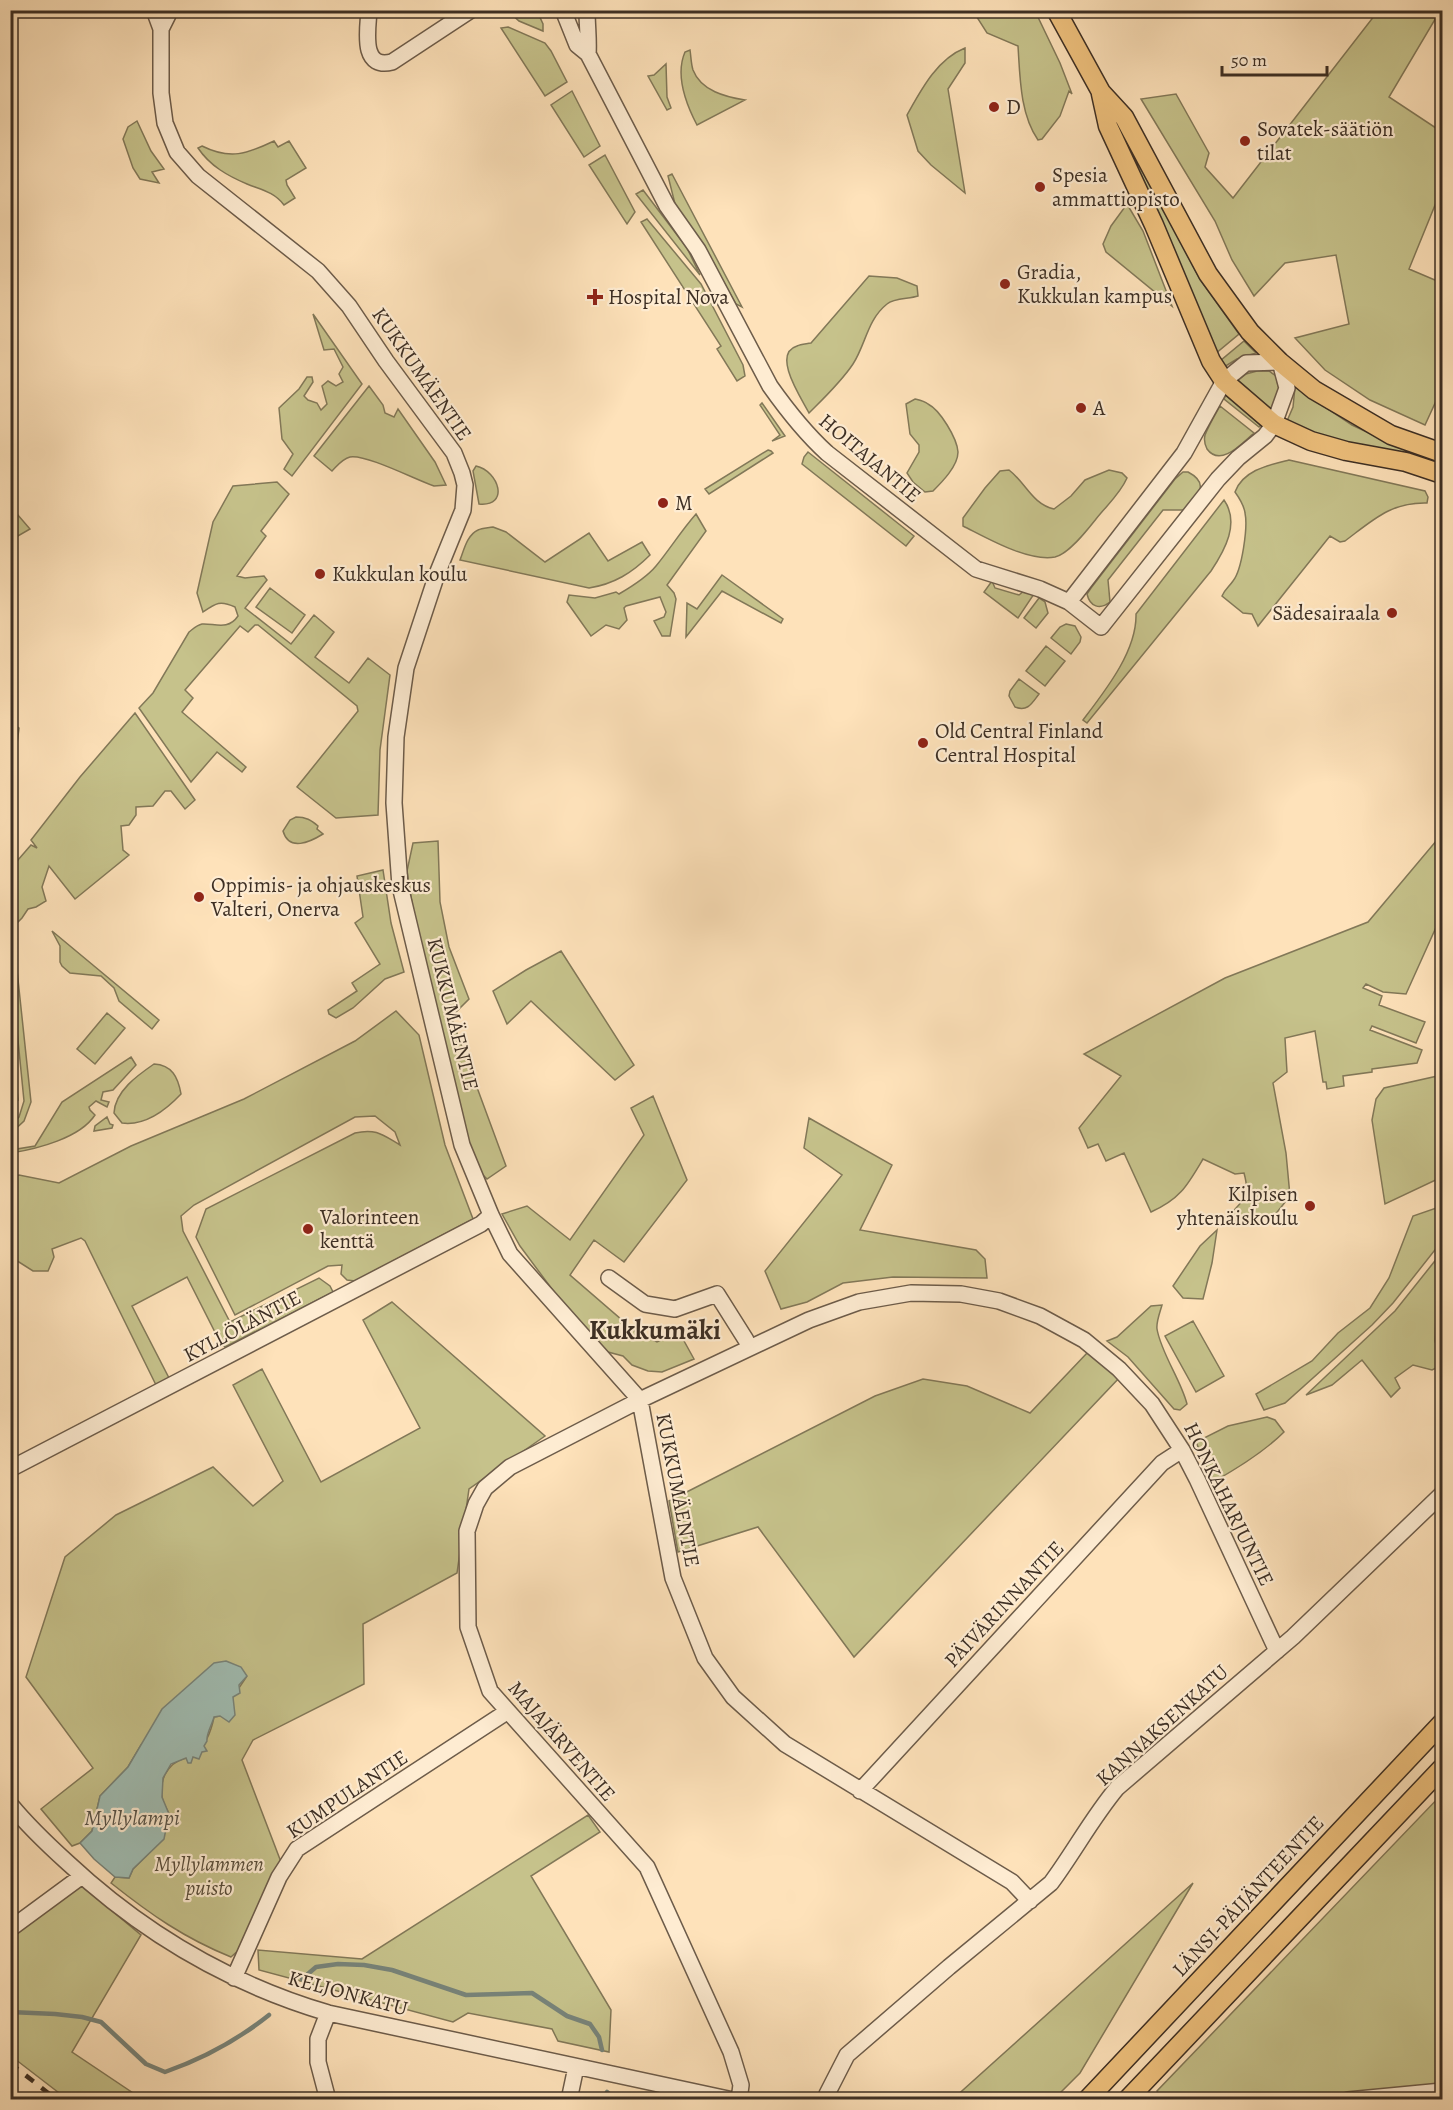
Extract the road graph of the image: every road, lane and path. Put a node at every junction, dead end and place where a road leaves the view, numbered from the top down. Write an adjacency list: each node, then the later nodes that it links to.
1 (154, 10): 8 (street, KUKKUMÄENTIE)
2 (168, 10): 8 (street, KUKKUMÄENTIE)
3 (369, 10): 4 (street)
4 (471, 10)
5 (563, 10): 9 (street, HOITAJANTIE)
6 (587, 10): 9 (street, HOITAJANTIE)
7 (1056, 10): 10 (main road)
8 (161, 29): 17 (street, KUKKUMÄENTIE)
9 (588, 54): 16 (street, HOITAJANTIE)
10 (1101, 93): 11 (main road); 12 (main road)
11 (1280, 362): 12 (street); 13 (street, HOITAJANTIE); 14 (main road)
12 (1224, 381): 13 (main road); 16 (street)
13 (1274, 424): 15 (main road); 16 (street, HOITAJANTIE)
14 (1443, 453)
15 (1443, 474)
16 (1069, 602)
17 (491, 1215): 20 (street, KUKKUMÄENTIE); 22 (street, KYLLÖLÄNTIE)
18 (609, 1278): 19 (street)
19 (746, 1340)
20 (640, 1400): 21 (street, HONKAHARJUNTIE); 25 (street, MAJAJÄRVENTIE); 28 (street, KUKKUMÄENTIE)
21 (1182, 1450): 24 (street, HONKAHARJUNTIE); 28 (street, PÄIVÄRINNANTIE)
22 (10, 1469)
23 (1443, 1494): 24 (street, KANNAKSENKATU)
24 (1277, 1652): 31 (street, KANNAKSENKATU)
25 (508, 1711): 33 (street, KUMPULANTIE); 40 (street, MAJAJÄRVENTIE)
26 (1443, 1723): 42 (main road, LÄNSI-PÄIJÄNTEENTIE)
27 (1443, 1768): 43 (main road)
28 (860, 1791): 31 (street, KUKKUMÄENTIE)
29 (10, 1804): 30 (street, KELJONKATU)
30 (82, 1876): 32 (street); 33 (street, KELJONKATU)
31 (1030, 1901): 41 (street, KANNAKSENKATU)
32 (10, 1929)
33 (234, 1978): 34 (street, KELJONKATU)
34 (328, 2013): 35 (street, KELJONKATU); 37 (street)
35 (576, 2067): 38 (street); 39 (street, KELJONKATU)
36 (1443, 2091): 44 (street)
37 (328, 2100)
38 (569, 2100)
39 (733, 2100)
40 (739, 2100)
41 (827, 2100)
42 (1087, 2100)
43 (1127, 2100)
44 (1348, 2100)

